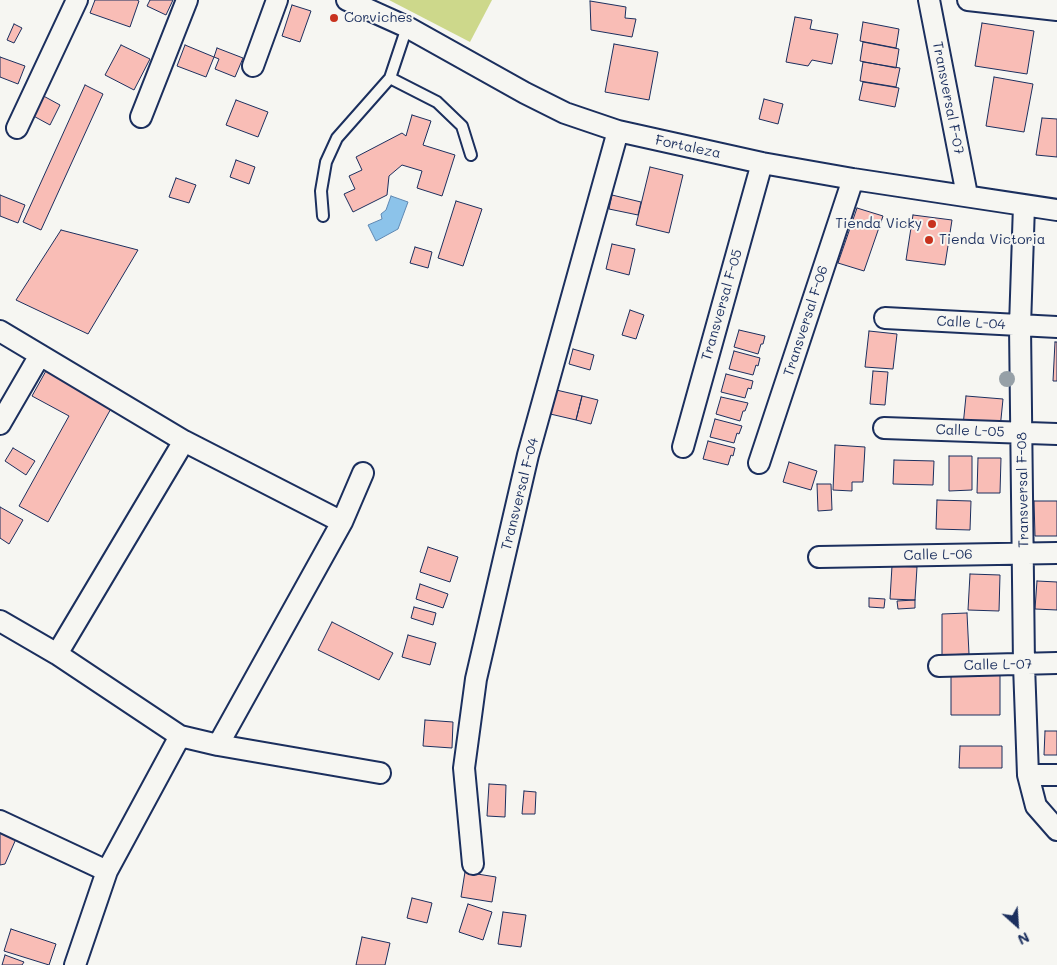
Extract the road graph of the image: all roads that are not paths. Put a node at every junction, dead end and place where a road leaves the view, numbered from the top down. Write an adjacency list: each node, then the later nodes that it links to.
1 (77, 0): 13 (street)
2 (187, 0): 12 (street)
3 (278, 0): 10 (street)
4 (347, 0): 7 (street, Fortaleza)
5 (929, 0): 18 (street, Transversal F-07)
6 (968, 0): 8 (street)
7 (373, 5): 9 (street, Fortaleza)
8 (1057, 10)
9 (407, 27): 11 (lane); 14 (street, Fortaleza)
10 (253, 66)
11 (390, 78): 15 (lane); 21 (lane)
12 (141, 117)
13 (17, 128)
14 (618, 131): 16 (street, Fortaleza); 51 (street, Transversal F-04)
15 (471, 155)
16 (762, 163): 17 (street, Fortaleza); 32 (street, Transversal F-05)
17 (853, 179): 18 (street, Fortaleza); 33 (street, Transversal F-06)
18 (967, 195): 19 (street, Fortaleza)
19 (1024, 205): 20 (street, Fortaleza); 23 (street, Transversal F-08)
20 (1057, 210)
21 (323, 216)
22 (885, 318): 23 (street, Calle L-04)
23 (1020, 326): 24 (street, Calle L-04); 29 (street, Transversal F-08)
24 (1057, 327)
25 (0, 331): 26 (street)
26 (40, 355): 27 (street); 31 (street)
27 (0, 424)
28 (884, 428): 29 (street, Calle L-05)
29 (1022, 432): 30 (street, Calle L-05); 36 (street, Transversal F-08)
30 (1057, 434)
31 (184, 441): 35 (street); 40 (street)
32 (683, 447)
33 (759, 463)
34 (363, 473): 35 (street)
35 (342, 522): 45 (street)
36 (1023, 553): 37 (street, Calle L-06); 38 (street, Calle L-06); 42 (street, Transversal F-08)
37 (1057, 553)
38 (819, 557)
39 (0, 621): 40 (street)
40 (57, 654): 44 (street)
41 (1057, 663): 42 (street, Calle L-07)
42 (1024, 664): 43 (street, Calle L-07); 47 (street, Transversal F-08)
43 (939, 666)
44 (180, 736): 45 (street); 52 (street)
45 (218, 745): 46 (street)
46 (380, 773)
47 (1028, 775): 48 (street); 50 (street, Transversal F-08)
48 (1057, 775)
49 (0, 821): 52 (street)
50 (1057, 830)
51 (473, 864)
52 (107, 871): 53 (street)
53 (76, 965)

